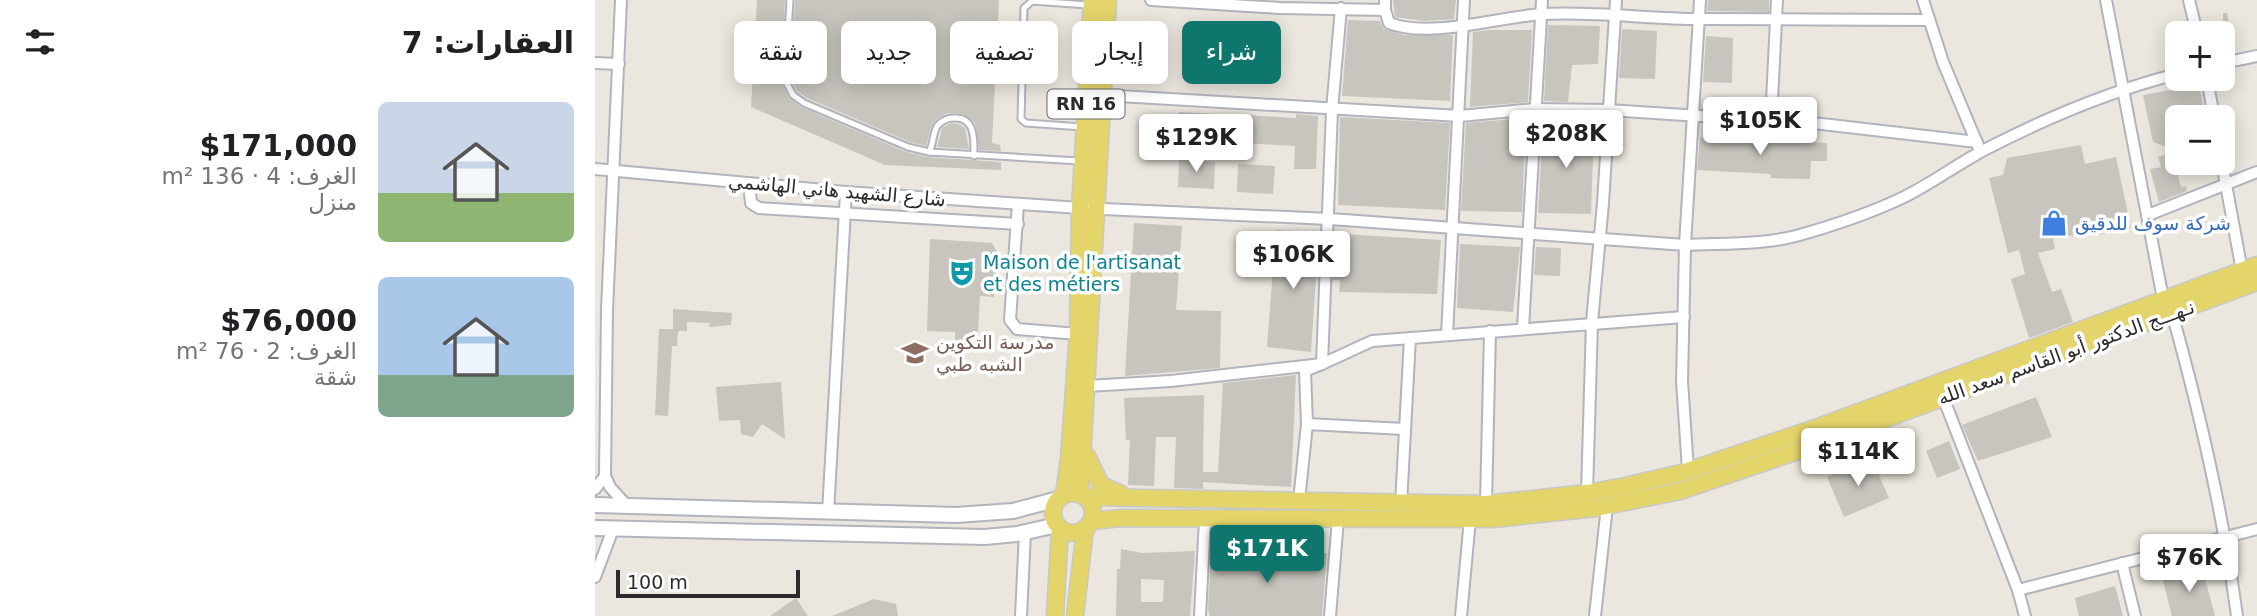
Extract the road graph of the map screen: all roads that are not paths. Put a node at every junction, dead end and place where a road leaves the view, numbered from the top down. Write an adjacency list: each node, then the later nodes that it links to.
1 (621, 0): 26 (street)
2 (790, 0): 38 (lane)
3 (1108, 0): 29 (main road, RN 16)
4 (1151, 0): 15 (street)
5 (1464, 0): 22 (street)
6 (1542, 0): 16 (street)
7 (1616, 0): 17 (street)
8 (1700, 0): 18 (street)
9 (1777, 0): 19 (street)
10 (1923, 0): 20 (street)
11 (2106, 0): 28 (street)
12 (2189, 0): 21 (street)
13 (1092, 3): 36 (main road, RN 16); 36 (lane)
14 (1385, 5): 15 (street); 22 (street)
15 (1341, 8): 31 (street)
16 (1541, 14): 17 (street); 22 (street); 30 (street)
17 (1615, 15): 18 (street); 32 (street)
18 (1699, 19): 19 (street); 34 (street)
19 (1776, 19): 20 (street); 35 (street)
20 (1930, 20): 37 (street)
21 (2194, 21)
22 (1463, 26): 33 (street)
23 (2257, 56): 24 (street)
24 (2235, 61)
25 (595, 63): 26 (street)
26 (619, 64): 43 (street)
27 (2165, 77): 28 (street, شارع الشهيد هاني الهاشمي)
28 (2124, 87): 37 (street, شارع الشهيد هاني الهاشمي); 52 (street)
29 (1102, 95): 31 (street); 41 (main road, RN 16)
30 (1535, 108): 32 (street); 33 (street); 56 (street)
31 (1332, 110): 33 (street); 53 (street)
32 (1608, 110): 34 (street); 57 (street)
33 (1460, 116): 55 (street)
34 (1692, 116): 35 (street); 58 (street)
35 (1771, 121): 37 (street)
36 (1084, 127): 40 (main road, RN 16)
37 (1979, 147): 58 (street, شارع الشهيد هاني الهاشمي)
38 (929, 152): 39 (lane); 39 (lane)
39 (974, 156): 40 (lane)
40 (1082, 161): 41 (main road); 50 (main road, RN 16)
41 (1100, 162): 50 (main road, RN 16)
42 (595, 169): 43 (street, شارع الشهيد هاني الهاشمي)
43 (613, 170): 46 (street, شارع الشهيد هاني الهاشمي); 62 (street)
44 (2257, 172): 47 (street)
45 (2224, 175): 47 (street)
46 (749, 183): 48 (street, شارع الشهيد هاني الهاشمي); 51 (street)
47 (2226, 184): 52 (street); 59 (street)
48 (846, 192): 49 (street, شارع الشهيد هاني الهاشمي); 51 (street)
49 (1019, 204): 50 (street, شارع الشهيد هاني الهاشمي); 54 (street)
50 (1088, 208): 53 (street, شارع الشهيد هاني الهاشمي); 67 (main road, RN 16); 72 (main road, RN 16)
51 (843, 212): 54 (street); 90 (street)
52 (2148, 215): 61 (street)
53 (1329, 219): 55 (street, شارع الشهيد هاني الهاشمي); 70 (street)
54 (1018, 225): 67 (street)
55 (1452, 229): 56 (street, شارع الشهيد هاني الهاشمي); 68 (street)
56 (1528, 236): 57 (street, شارع الشهيد هاني الهاشمي); 65 (street)
57 (1599, 239): 58 (street, شارع الشهيد هاني الهاشمي); 64 (street)
58 (1685, 245): 63 (street)
59 (2250, 268): 61 (main road, نـهـــج الدكتور أبو القاسم سعد الله)
60 (2257, 282): 61 (main road, نـهـــج الدكتور أبو القاسم سعد الله)
61 (2168, 306): 73 (main road, نـهـــج الدكتور أبو القاسم سعد الله); 74 (main road, نـهـــج الدكتور أبو القاسم سعد الله); 100 (street)
62 (601, 310): 71 (street)
63 (1684, 317): 64 (street); 78 (street)
64 (1592, 322): 65 (street); 81 (street)
65 (1524, 328): 66 (street)
66 (1490, 331): 68 (street); 86 (street)
67 (1078, 334): 82 (main road, RN 16)
68 (1447, 335): 69 (street)
69 (1409, 338): 70 (street); 76 (street)
70 (1322, 364): 72 (street); 75 (street)
71 (601, 370): 79 (street)
72 (1087, 386): 77 (main road, RN 16)
73 (1943, 397): 74 (main road, نـهـــج الدكتور أبو القاسم سعد الله); 103 (street)
74 (1853, 423): 78 (main road, نـهـــج الدكتور أبو القاسم سعد الله); 89 (main road, نـهـــج الدكتور أبو القاسم سعد الله)
75 (1307, 424): 76 (street); 84 (street)
76 (1404, 429): 85 (street)
77 (1084, 450): 82 (main road, RN 16); 83 (main road)
78 (1688, 470): 81 (main road, نـهـــج الدكتور أبو القاسم سعد الله)
79 (605, 475): 80 (street); 88 (street)
80 (595, 489)
81 (1587, 493): 86 (main road, نـهـــج الدكتور أبو القاسم سعد الله)
82 (1072, 496): 83 (main road, نـهـــج الدكتور أبو القاسم سعد الله); 90 (main road); 94 (main road); 95 (main road)
83 (1130, 498): 84 (main road, نـهـــج الدكتور أبو القاسم سعد الله)
84 (1299, 501): 85 (main road, نـهـــج الدكتور أبو القاسم سعد الله)
85 (1401, 504): 86 (main road, نـهـــج الدكتور أبو القاسم سعد الله)
86 (1486, 504)
87 (595, 505): 88 (main road)
88 (627, 506): 90 (main road)
89 (1607, 506): 93 (main road, نـهـــج الدكتور أبو القاسم سعد الله); 110 (street)
90 (828, 513)
91 (1205, 519): 92 (main road, نـهـــج الدكتور أبو القاسم سعد الله); 94 (main road, نـهـــج الدكتور أبو القاسم سعد الله); 107 (street)
92 (1338, 519): 93 (main road, نـهـــج الدكتور أبو القاسم سعد الله); 108 (street)
93 (1470, 519): 109 (street)
94 (1088, 525): 95 (main road); 106 (main road)
95 (1058, 527): 99 (main road); 105 (main road)
96 (595, 528): 97 (main road)
97 (613, 529): 99 (main road); 102 (street)
98 (2257, 529): 100 (street)
99 (1025, 532): 104 (street)
100 (2227, 536): 101 (street); 113 (street)
101 (2122, 564): 103 (street); 112 (street)
102 (596, 569)
103 (2018, 590): 111 (street)
104 (1021, 616)
105 (1055, 616)
106 (1076, 616)
107 (1200, 616)
108 (1330, 616)
109 (1461, 616)
110 (1595, 616)
111 (2025, 616)
112 (2135, 616)
113 (2237, 616)

